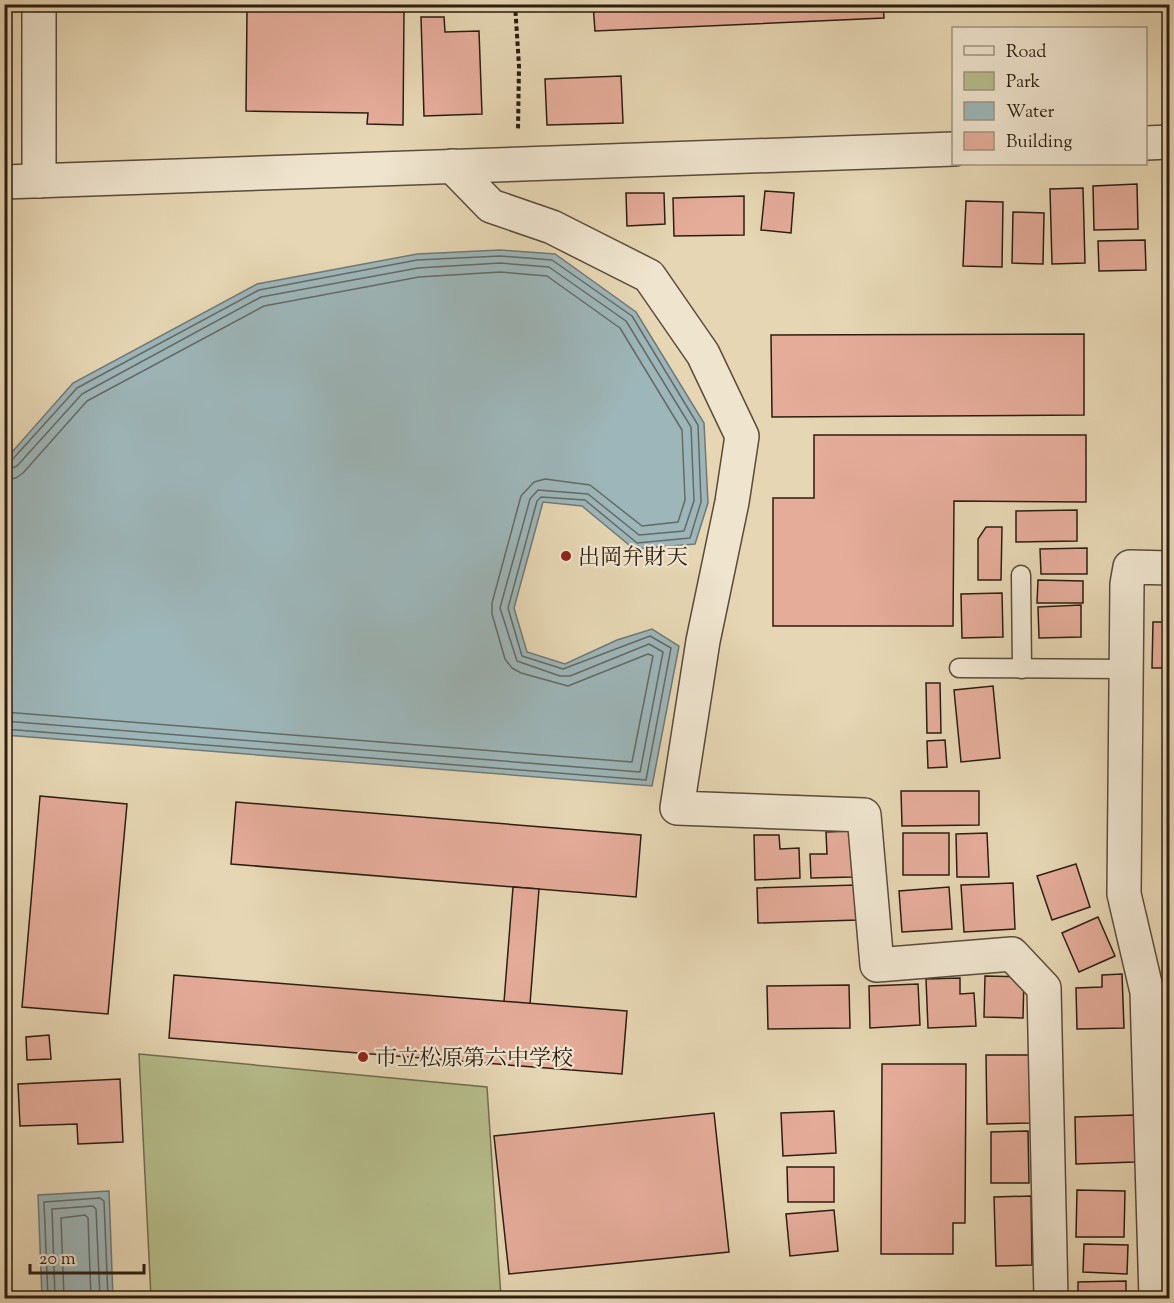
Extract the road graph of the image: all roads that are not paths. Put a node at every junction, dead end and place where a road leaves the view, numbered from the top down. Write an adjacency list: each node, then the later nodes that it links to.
1 (39, 4): 6 (street)
2 (1147, 142): 3 (street)
3 (1170, 142)
4 (952, 149): 5 (street)
5 (452, 166): 6 (street); 13 (street)
6 (39, 181): 7 (street)
7 (4, 182)
8 (1170, 568): 12 (street)
9 (1021, 576): 11 (lane)
10 (959, 668): 11 (lane)
11 (1022, 669): 12 (lane)
12 (1126, 669): 14 (street)
13 (1051, 1299)
14 (1156, 1299)

